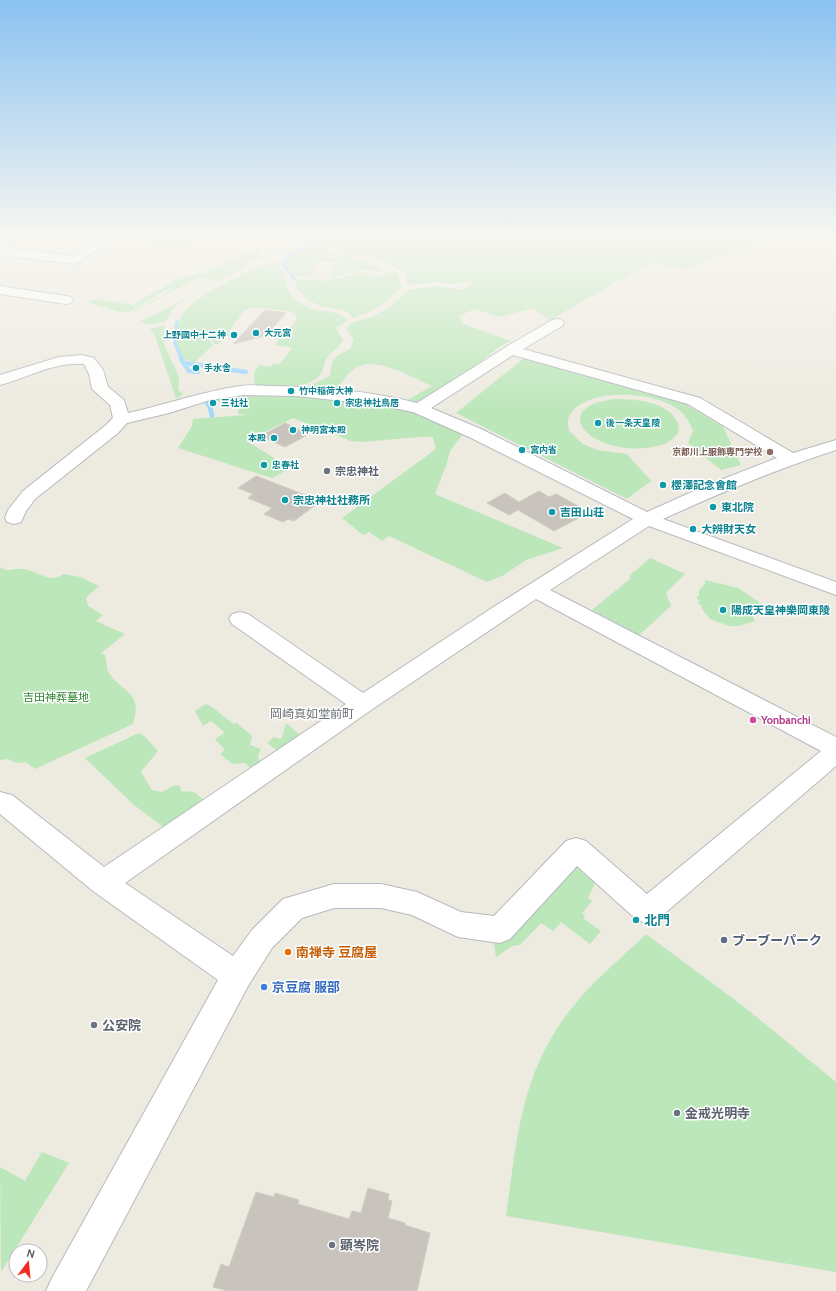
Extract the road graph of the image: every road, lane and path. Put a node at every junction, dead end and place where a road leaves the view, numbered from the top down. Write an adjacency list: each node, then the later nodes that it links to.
1 (28, 294): 2 (street)
2 (66, 300)
3 (557, 323): 4 (street)
4 (511, 350): 6 (street); 9 (street)
5 (0, 380): 7 (street)
6 (419, 409): 7 (street); 11 (street)
7 (121, 419): 10 (street)
8 (836, 445): 9 (street)
9 (791, 459): 11 (street)
10 (14, 518)
11 (647, 519): 12 (street); 13 (street)
12 (836, 589)
13 (535, 590): 15 (street); 16 (street)
14 (240, 619): 15 (street)
15 (363, 704): 19 (street)
16 (836, 748)
17 (836, 752): 20 (street)
18 (0, 802): 19 (street)
19 (103, 883): 20 (street)
20 (237, 976): 21 (street)
21 (65, 1291)

